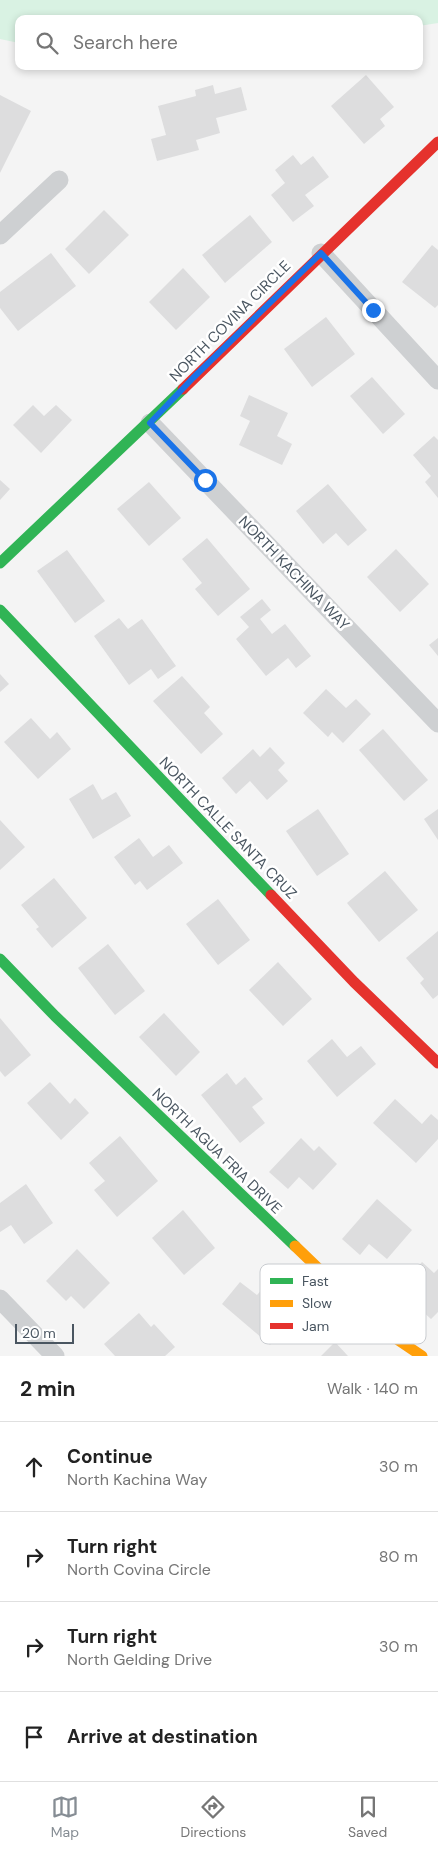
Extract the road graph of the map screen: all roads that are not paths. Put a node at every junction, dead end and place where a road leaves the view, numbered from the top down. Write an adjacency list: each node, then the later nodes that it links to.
1 (438, 142): 4 (street, NORTH COVINA CIRCLE)
2 (58, 180): 3 (street)
3 (0, 235)
4 (321, 253): 5 (street); 6 (street, NORTH COVINA CIRCLE)
5 (438, 380)
6 (150, 423): 7 (street, NORTH COVINA CIRCLE); 9 (street, NORTH KACHINA WAY)
7 (0, 563)
8 (0, 610): 11 (street, NORTH CALLE SANTA CRUZ)
9 (438, 723)
10 (0, 959): 12 (street, NORTH AGUA FRIA DRIVE)
11 (438, 1063)
12 (314, 1264)
13 (0, 1299): 15 (street)
14 (405, 1344): 16 (street, NORTH AGUA FRIA DRIVE)
15 (55, 1356)
16 (422, 1356)

